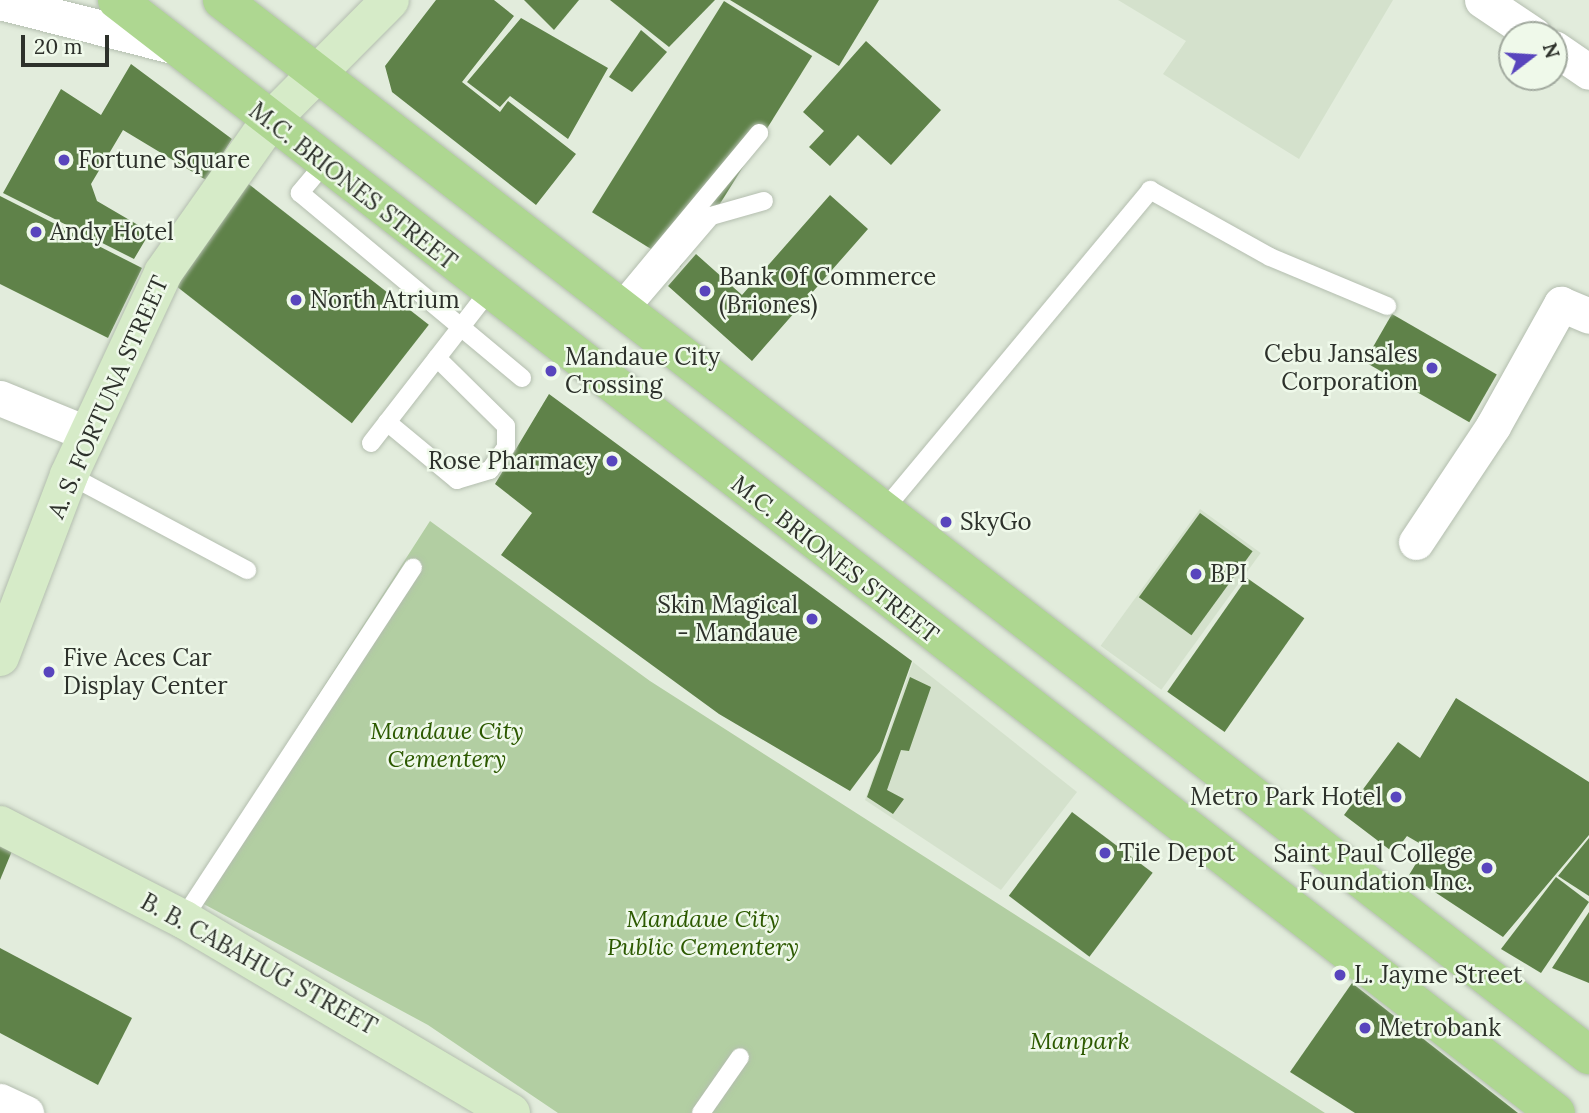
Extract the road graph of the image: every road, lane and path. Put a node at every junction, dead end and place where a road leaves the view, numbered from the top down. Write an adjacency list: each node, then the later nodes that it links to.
1 (117, 0): 7 (main road, M.C. BRIONES STREET)
2 (222, 0): 10 (main road)
3 (390, 0): 10 (street, A. S. FORTUNA STREET)
4 (1482, 0): 6 (street)
5 (0, 2): 7 (street)
6 (1513, 21)
7 (180, 48): 11 (main road, M.C. BRIONES STREET)
8 (1568, 58): 9 (street)
9 (1589, 72)
10 (318, 74): 11 (street, A. S. FORTUNA STREET); 17 (main road)
11 (270, 121): 13 (main road, M.C. BRIONES STREET); 24 (street, A. S. FORTUNA STREET)
12 (759, 133): 17 (lane)
13 (324, 164): 15 (main road, M.C. BRIONES STREET); 19 (lane)
14 (764, 201): 17 (lane)
15 (488, 292): 19 (lane); 37 (main road, M.C. BRIONES STREET)
16 (1387, 306): 27 (lane)
17 (623, 308): 27 (main road)
18 (1589, 316): 28 (street)
19 (460, 327): 20 (lane); 21 (lane)
20 (437, 358): 23 (lane); 23 (lane)
21 (522, 378)
22 (0, 398): 24 (street)
23 (387, 422): 25 (lane)
24 (88, 434): 26 (street, A. S. FORTUNA STREET)
25 (371, 443)
26 (69, 475): 30 (lane); 31 (street, A. S. FORTUNA STREET)
27 (883, 511): 34 (main road)
28 (1416, 542)
29 (413, 567): 33 (lane)
30 (247, 570)
31 (0, 657)
32 (0, 825): 33 (street, B. B. CABAHUG STREET)
33 (183, 919): 39 (street, B. B. CABAHUG STREET)
34 (1589, 1055)
35 (740, 1057): 40 (lane)
36 (0, 1101): 38 (street)
37 (1548, 1111)
38 (26, 1113)
39 (511, 1113)
40 (701, 1113)

